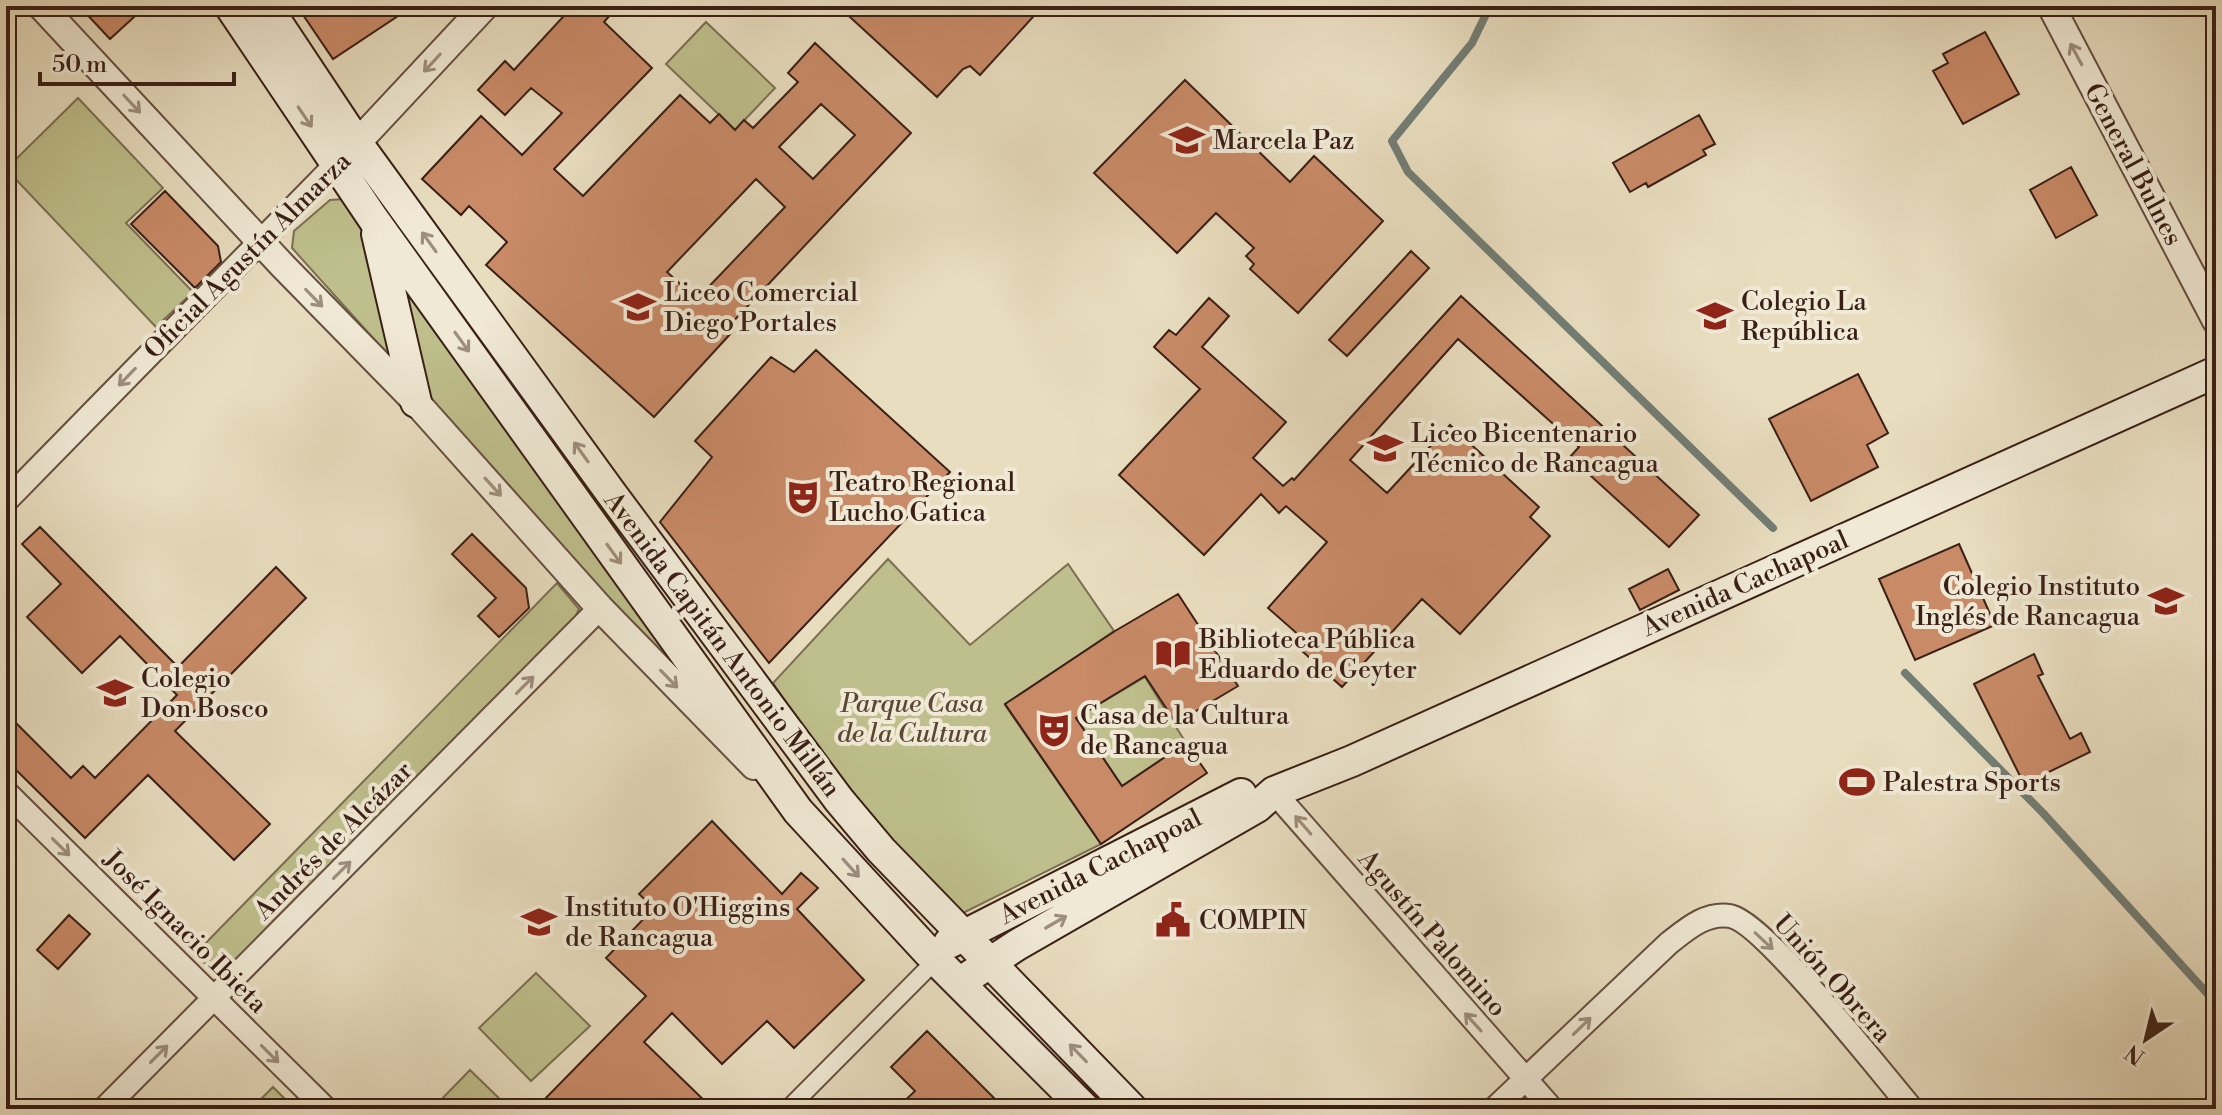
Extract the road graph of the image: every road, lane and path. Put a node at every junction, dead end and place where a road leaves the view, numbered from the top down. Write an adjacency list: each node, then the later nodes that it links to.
1 (41, 6): 8 (street, Avenida Capitán Antonio Millán, one-way to 8)
2 (230, 6): 6 (main road, one-way to 6)
3 (266, 6): 6 (main road)
4 (485, 6): 6 (street, Oficial Agustín Almarza, one-way to 6)
5 (2051, 6): 9 (street, General Bulnes, one-way to 5)
6 (347, 154): 7 (main road, Avenida Capitán Antonio Millán); 8 (street, Oficial Agustín Almarza); 17 (main road, Avenida Capitán Antonio Millán, one-way to 6)
7 (374, 220): 11 (main road); 16 (main road, Avenida Capitán Antonio Millán, one-way to 16)
8 (260, 242): 11 (street, Avenida Capitán Antonio Millán, one-way to 11); 12 (street, Oficial Agustín Almarza, one-way to 12)
9 (2216, 321)
10 (2216, 372): 15 (main road, Avenida Cachapoal)
11 (416, 402): 13 (street, Avenida Capitán Antonio Millán, one-way to 13)
12 (6, 501)
13 (600, 608): 16 (street, Avenida Capitán Antonio Millán, one-way to 16); 21 (street, Andrés de Alcázar, one-way to 13)
14 (6, 792): 21 (street, José Ignacio Ibieta, one-way to 21)
15 (1274, 792): 17 (main road, Avenida Cachapoal); 19 (main road, Avenida Cachapoal, one-way to 15); 22 (street, Agustín Palomino, one-way to 15)
16 (798, 811): 18 (main road, Avenida Capitán Antonio Millán, one-way to 18)
17 (964, 936): 18 (main road, Avenida Cachapoal); 19 (main road, Avenida Capitán Antonio Millán)
18 (932, 956): 20 (main road, Avenida Capitán Antonio Millán); 25 (street)
19 (989, 961): 20 (main road, Avenida Cachapoal); 27 (main road, Avenida Capitán Antonio Millán, one-way to 19)
20 (959, 983): 26 (main road, Avenida Capitán Antonio Millán)
21 (215, 999): 23 (street, Andrés de Alcázar, one-way to 21); 24 (street, José Ignacio Ibieta, one-way to 24)
22 (1525, 1080): 28 (street); 29 (street, Agustín Palomino); 30 (street, Unión Obrera, one-way to 30)
23 (104, 1109)
24 (326, 1109)
25 (788, 1109)
26 (1085, 1109)
27 (1132, 1109)
28 (1494, 1109)
29 (1552, 1109)
30 (1912, 1109)

